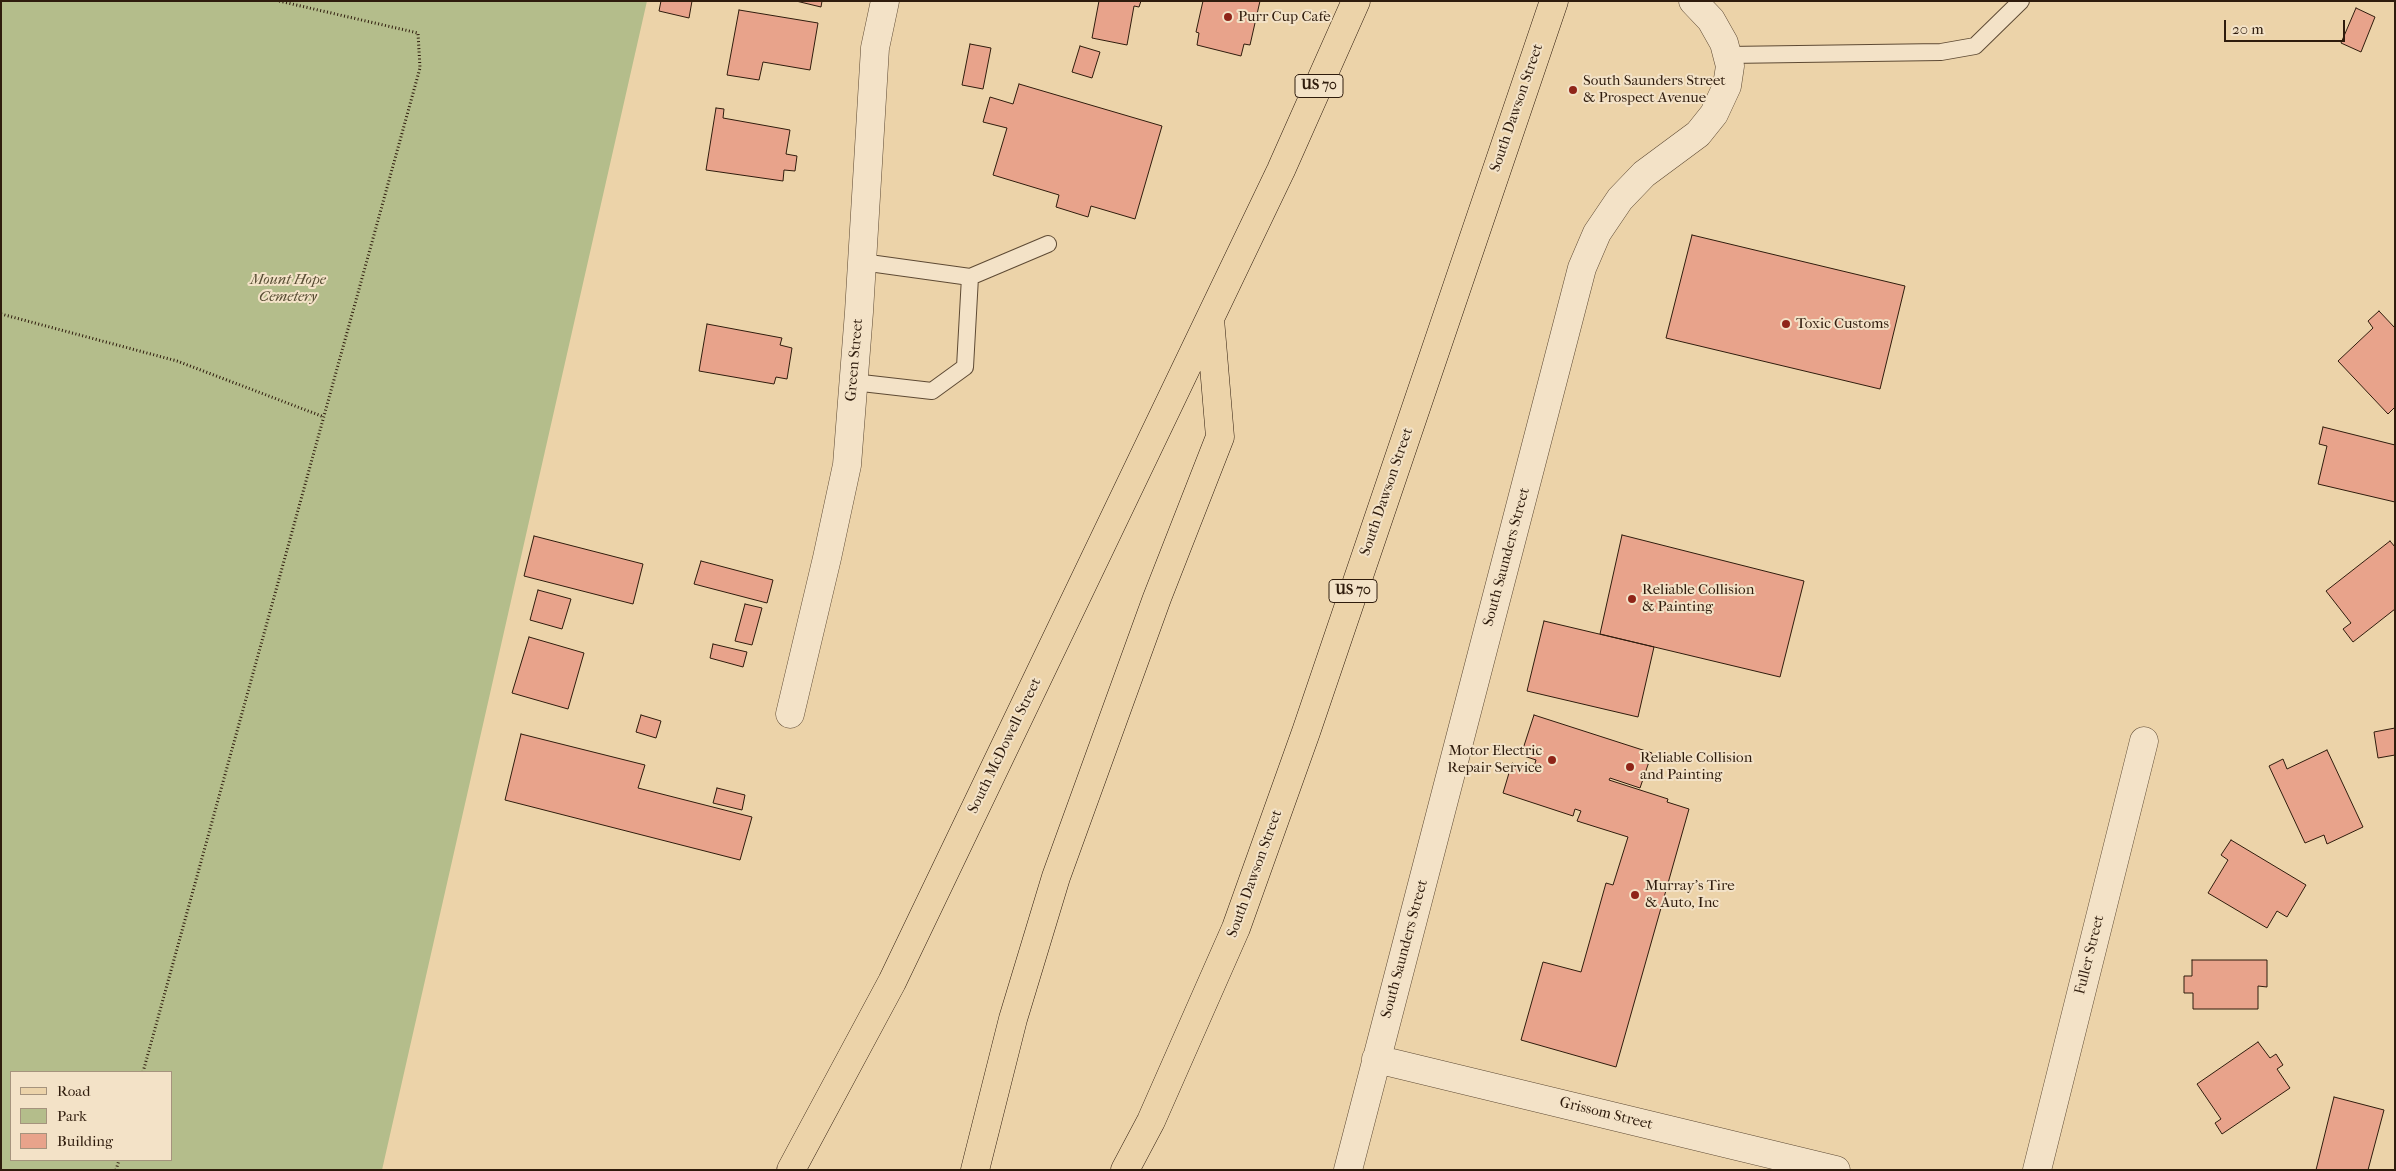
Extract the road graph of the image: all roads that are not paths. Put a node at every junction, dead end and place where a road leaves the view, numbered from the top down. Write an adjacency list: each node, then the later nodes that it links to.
1 (885, 1): 8 (street, Green Street)
2 (1356, 1): 10 (main road, US 70)
3 (1554, 1): 17 (main road, South Dawson Street / US 70)
4 (1693, 1): 6 (street, South Saunders Street)
5 (2021, 1): 6 (lane)
6 (1728, 55): 14 (street, South Saunders Street)
7 (1048, 244): 9 (lane)
8 (862, 262): 9 (lane); 11 (street, Green Street)
9 (970, 277): 11 (lane)
10 (1210, 317): 15 (main road, South McDowell Street / US 70); 16 (main road)
11 (853, 382): 12 (street, Green Street)
12 (790, 714)
13 (2144, 741): 20 (street, Fuller Street)
14 (1376, 1059): 18 (street, South Saunders Street); 19 (street, Grissom Street)
15 (791, 1170)
16 (975, 1170)
17 (1125, 1170)
18 (1348, 1170)
19 (1836, 1170)
20 (2037, 1170)

